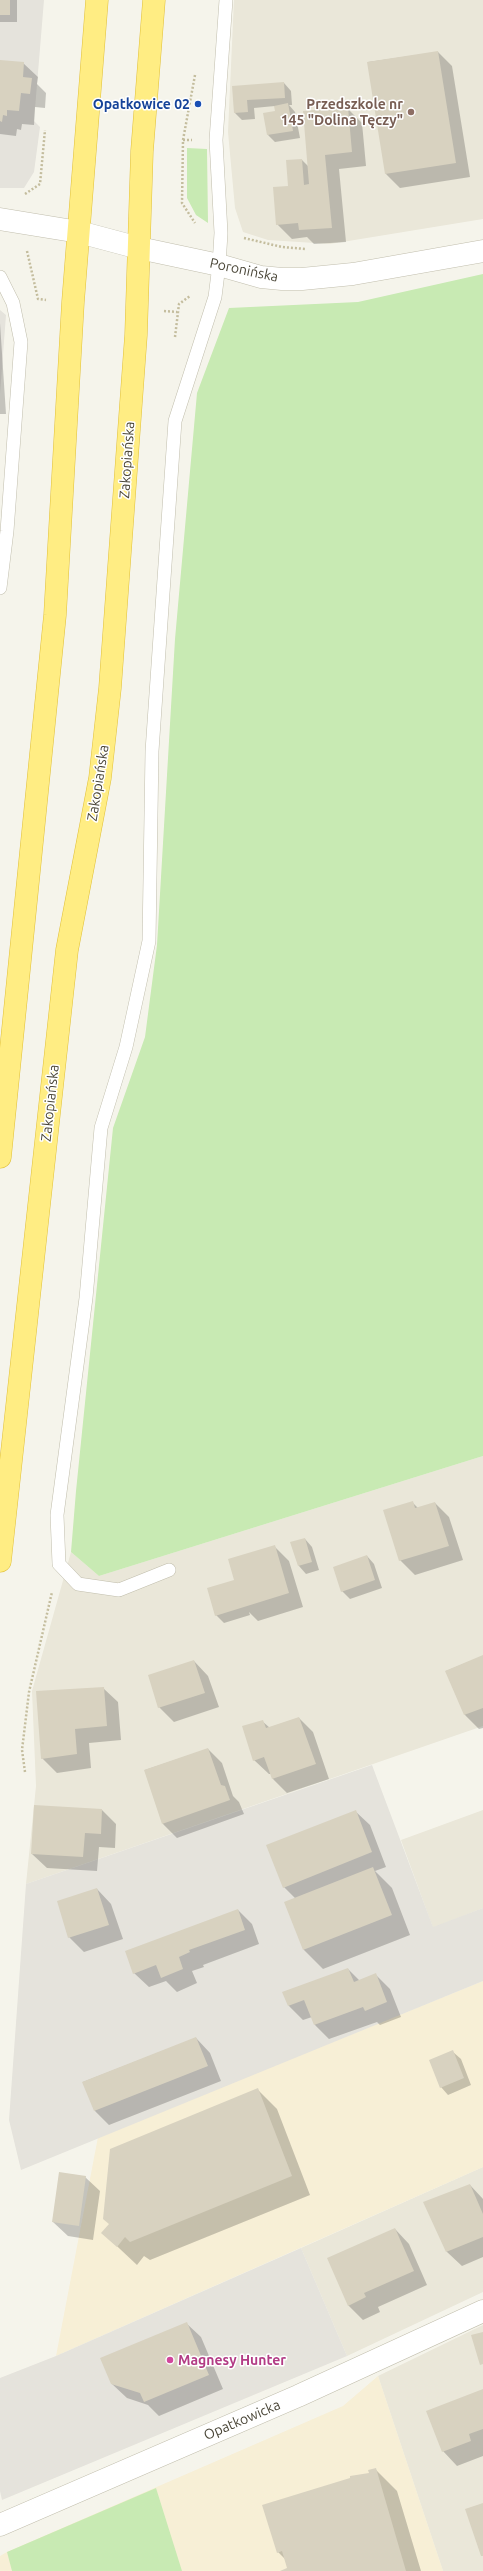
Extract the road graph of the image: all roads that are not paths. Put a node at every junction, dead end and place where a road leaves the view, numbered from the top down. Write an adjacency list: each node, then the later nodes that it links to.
1 (97, 0): 5 (highway)
2 (154, 0): 6 (highway, Zakopiańska)
3 (226, 0): 8 (lane)
4 (0, 219): 5 (street, Poronińska)
5 (79, 232): 6 (street, Poronińska); 11 (highway)
6 (139, 248): 8 (street, Poronińska); 12 (highway, Zakopiańska)
7 (483, 251): 8 (street, Poronińska)
8 (219, 265): 13 (lane)
9 (0, 277): 10 (lane)
10 (0, 588)
11 (0, 1157)
12 (0, 1561)
13 (169, 1570)
14 (483, 2310): 15 (street, Opatkowicka)
15 (0, 2525)

